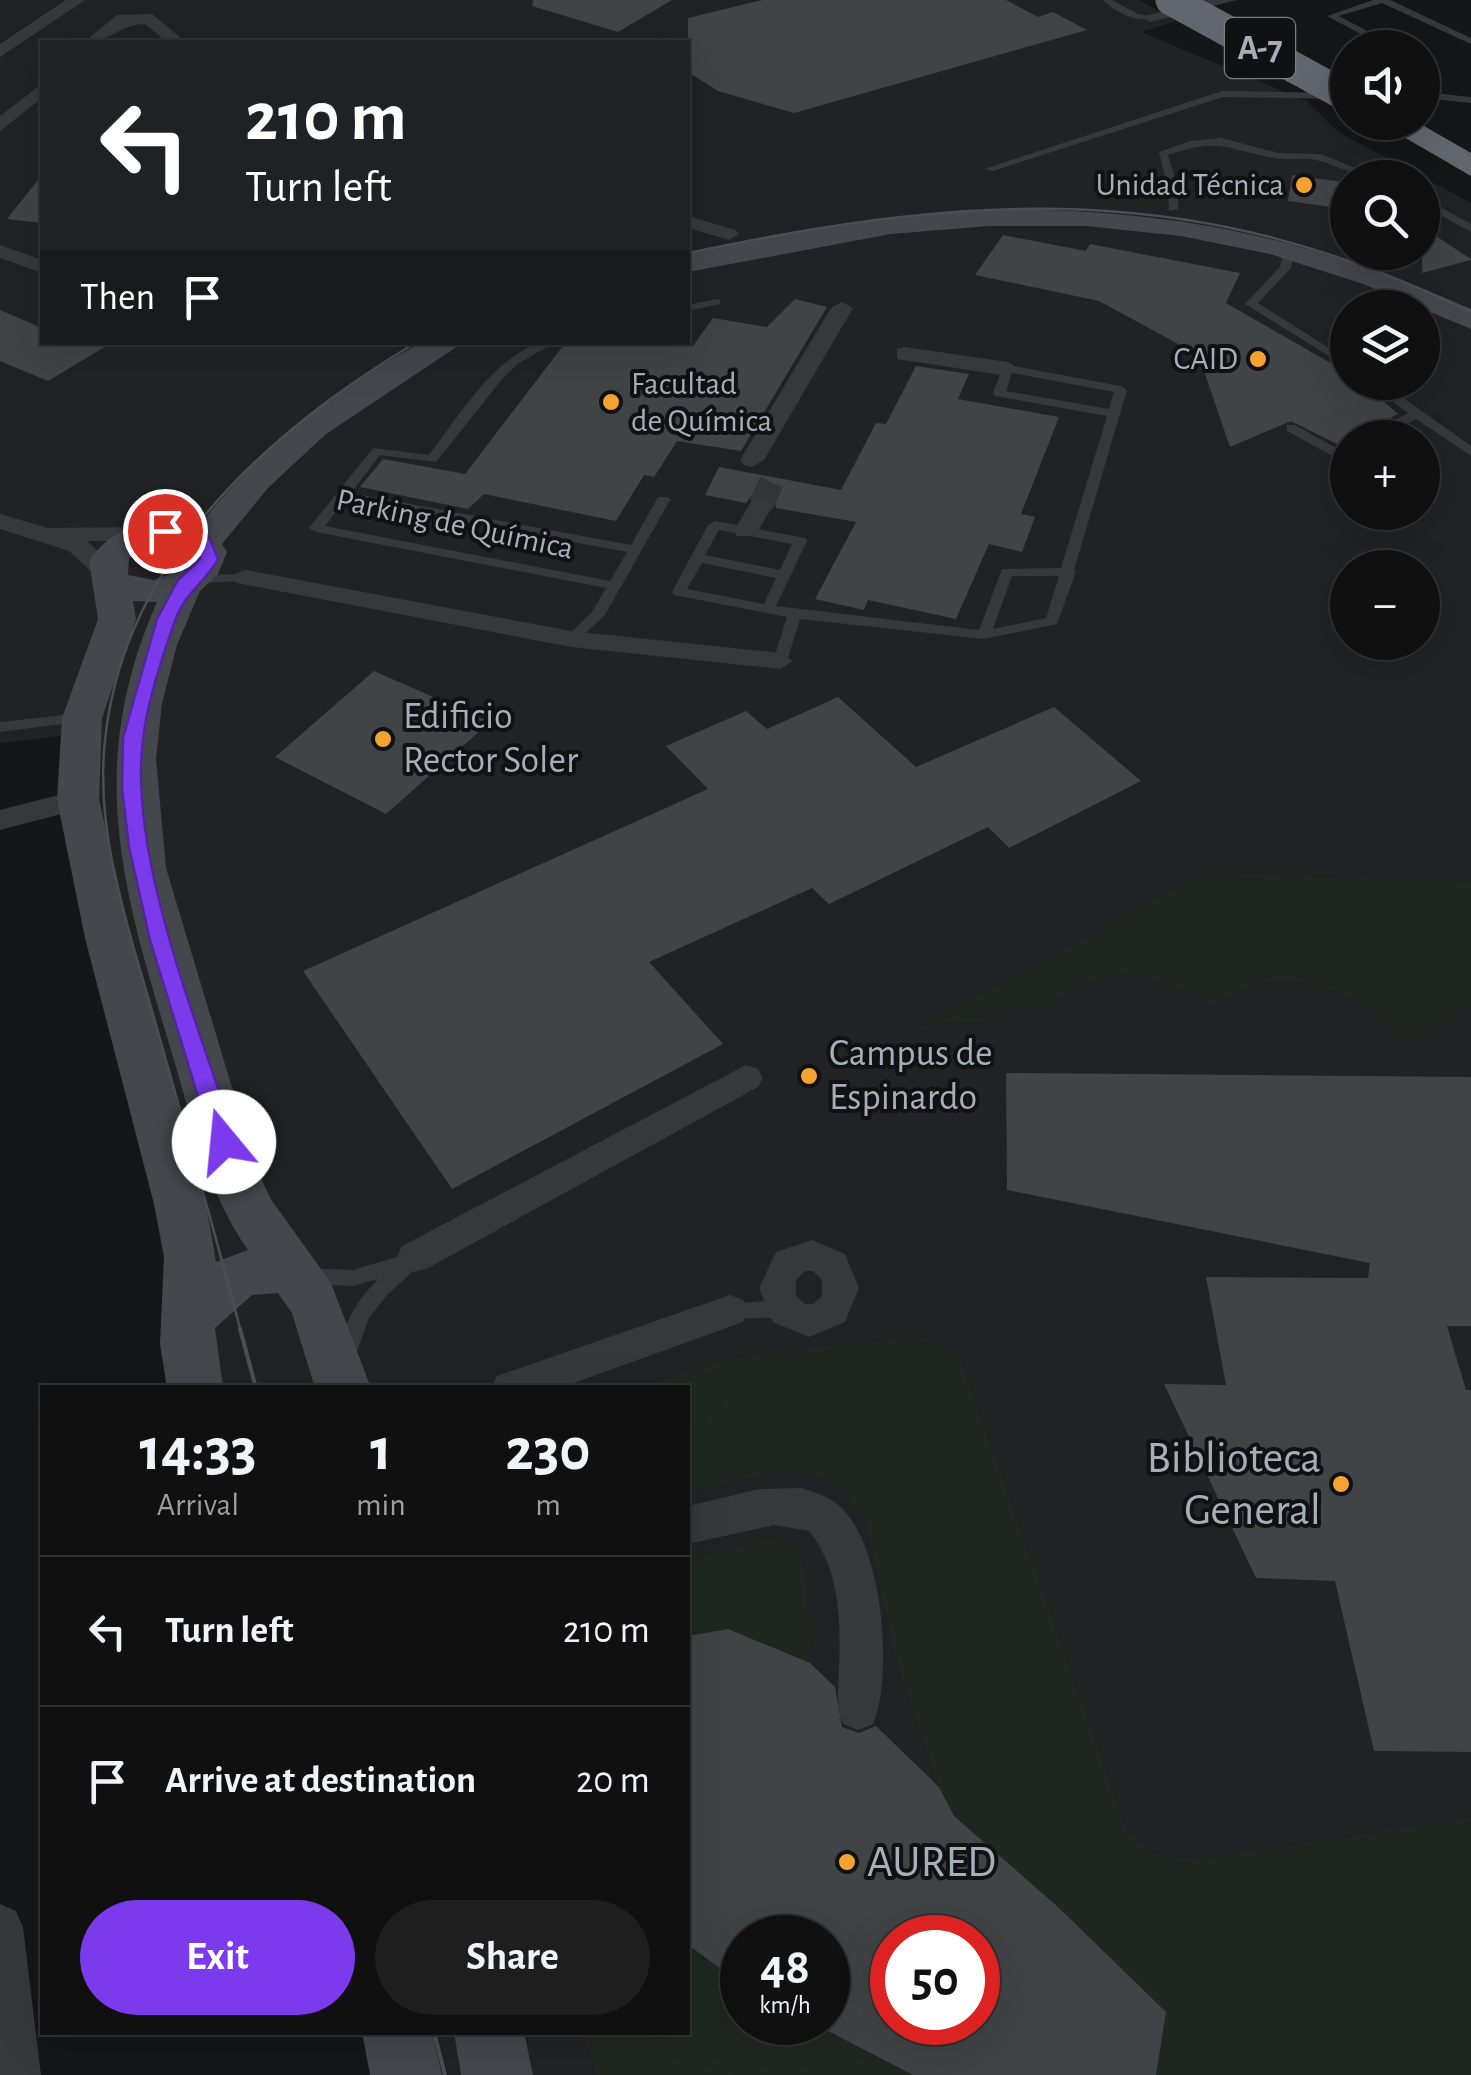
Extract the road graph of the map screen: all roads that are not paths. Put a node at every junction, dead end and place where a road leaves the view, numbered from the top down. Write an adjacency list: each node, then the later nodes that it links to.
1 (77, 0): 13 (street)
2 (1106, 0): 7 (lane)
3 (1206, 0): 14 (highway, A-7)
4 (1229, 0): 7 (street)
5 (1383, 0): 9 (lane); 12 (lane)
6 (151, 1): 8 (street); 10 (street)
7 (1161, 8): 15 (highway, A-7, bridge)
8 (153, 24): 10 (street); 11 (street)
9 (1359, 30)
10 (117, 32)
11 (175, 40)
12 (1471, 40)
13 (5, 46)
14 (1330, 66)
15 (1330, 88)
16 (40, 91): 20 (street)
17 (1330, 96): 26 (lane)
18 (1440, 96): 19 (lane)
19 (1471, 100)
20 (0, 125)
21 (1440, 133): 23 (highway)
22 (1437, 140): 25 (highway)
23 (1471, 144)
24 (1330, 161): 27 (lane)
25 (1471, 166)
26 (989, 170)
27 (1174, 209): 31 (main road); 33 (main road)
28 (1440, 211): 30 (lane)
29 (690, 223): 31 (street)
30 (1471, 229)
31 (729, 234): 32 (main road)
32 (690, 243)
33 (1330, 245)
34 (1289, 249): 36 (main road); 43 (main road); 48 (lane)
35 (0, 251): 37 (street)
36 (690, 263)
37 (40, 265)
38 (1399, 270): 39 (main road)
39 (1471, 300)
40 (716, 302): 41 (lane)
41 (690, 308)
42 (842, 308): 57 (street)
43 (1471, 320)
44 (393, 345): 63 (main road)
45 (442, 345): 67 (main road)
46 (545, 345): 58 (lane, Parking de Química)
47 (905, 354): 49 (street)
48 (1330, 354)
49 (1008, 370): 51 (lane); 51 (lane)
50 (1397, 400): 52 (lane)
51 (1114, 413): 68 (lane)
52 (1416, 414): 53 (lane); 56 (lane)
53 (1404, 420)
54 (1291, 428): 55 (lane)
55 (1330, 450)
56 (1471, 452)
57 (752, 460)
58 (341, 495): 65 (lane, Parking de Química); 72 (lane, Parking de Química)
59 (664, 500): 65 (lane, Parking de Química)
60 (761, 505): 62 (street)
61 (0, 520): 64 (street)
62 (746, 530): 66 (lane); 69 (lane)
63 (156, 532): 64 (street); 67 (main road); 70 (main road)
64 (48, 533): 70 (street)
65 (635, 550): 72 (lane, Parking de Química)
66 (699, 558): 69 (lane); 73 (lane)
67 (198, 566): 70 (main road); 71 (lane); 71 (lane); 84 (main road)
68 (1070, 572): 75 (lane); 75 (lane)
69 (784, 575): 73 (lane)
70 (108, 576): 78 (main road)
71 (246, 578): 76 (street)
72 (615, 586): 76 (lane, Parking de Química)
73 (769, 607): 74 (lane)
74 (795, 614): 75 (lane); 77 (lane)
75 (984, 635)
76 (571, 640): 77 (street)
77 (780, 661)
78 (82, 718): 79 (lane); 80 (main road)
79 (0, 727)
80 (78, 800): 81 (street); 87 (main road)
81 (4, 816)
82 (746, 1078): 83 (street)
83 (415, 1257): 84 (lane); 90 (lane)
84 (295, 1273): 87 (main road); 91 (main road)
85 (776, 1278): 86 (lane); 88 (street); 88 (street)
86 (730, 1311): 88 (lane); 92 (street)
87 (190, 1313): 89 (main road)
88 (793, 1315)
89 (195, 1385)
90 (344, 1385)
91 (344, 1385)
92 (519, 1385)
93 (690, 1525): 94 (street)
94 (858, 1709)
95 (0, 1928): 98 (street)
96 (398, 2035): 99 (main road)
97 (489, 2035): 100 (main road)
98 (17, 2075)
99 (406, 2075)
100 (496, 2075)

